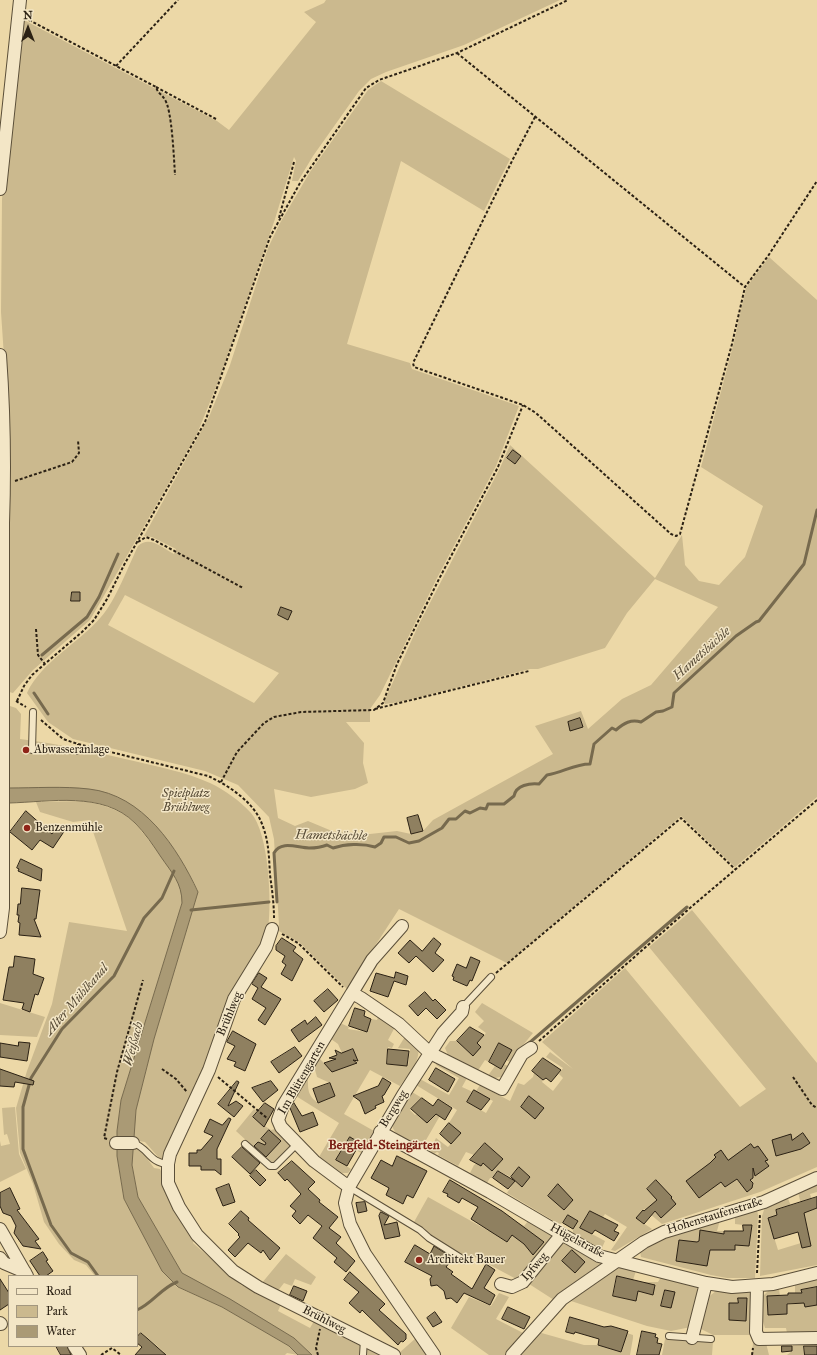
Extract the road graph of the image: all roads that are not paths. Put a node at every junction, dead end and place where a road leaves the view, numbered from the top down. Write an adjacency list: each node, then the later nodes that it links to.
1 (20, 0): 2 (street)
2 (0, 189)
3 (0, 355): 4 (street)
4 (2, 695): 7 (street)
5 (33, 712): 6 (lane)
6 (32, 750)
7 (2, 856): 10 (street)
8 (402, 926): 12 (street, Im Blütengarten)
9 (272, 929): 21 (street, Brühlweg)
10 (0, 932)
11 (491, 977): 13 (lane, Bergweg)
12 (352, 993): 15 (street); 20 (street, Im Blütengarten)
13 (463, 1007): 15 (street, Bergweg)
14 (526, 1051): 15 (street)
15 (430, 1053): 16 (street, Bergweg)
16 (380, 1132): 23 (street, Bergweg); 25 (street, Hügelstraße)
17 (116, 1143): 18 (street)
18 (133, 1143): 21 (lane)
19 (245, 1144): 20 (lane)
20 (297, 1144): 23 (street, Im Blütengarten)
21 (168, 1164): 38 (street, Brühlweg)
22 (817, 1178): 28 (street, Hohenstaufenstraße)
23 (349, 1187): 27 (lane); 41 (street, Bergweg)
24 (0, 1229): 30 (street)
25 (562, 1234): 28 (street, Hügelstraße); 32 (street, Ipfweg)
26 (0, 1258): 30 (street)
27 (464, 1260)
28 (617, 1260): 31 (street, Hügelstraße); 42 (street, Hohenstaufenstraße)
29 (817, 1273): 33 (street, Hügelstraße)
30 (26, 1274)
31 (706, 1283): 33 (street, Hügelstraße); 35 (street)
32 (501, 1284)
33 (758, 1286): 36 (street)
34 (669, 1336): 35 (lane)
35 (692, 1338): 37 (lane)
36 (817, 1338)
37 (711, 1339)
38 (364, 1340): 39 (lane); 40 (street, Brühlweg)
39 (363, 1355)
40 (394, 1355)
41 (434, 1355)
42 (512, 1355)

